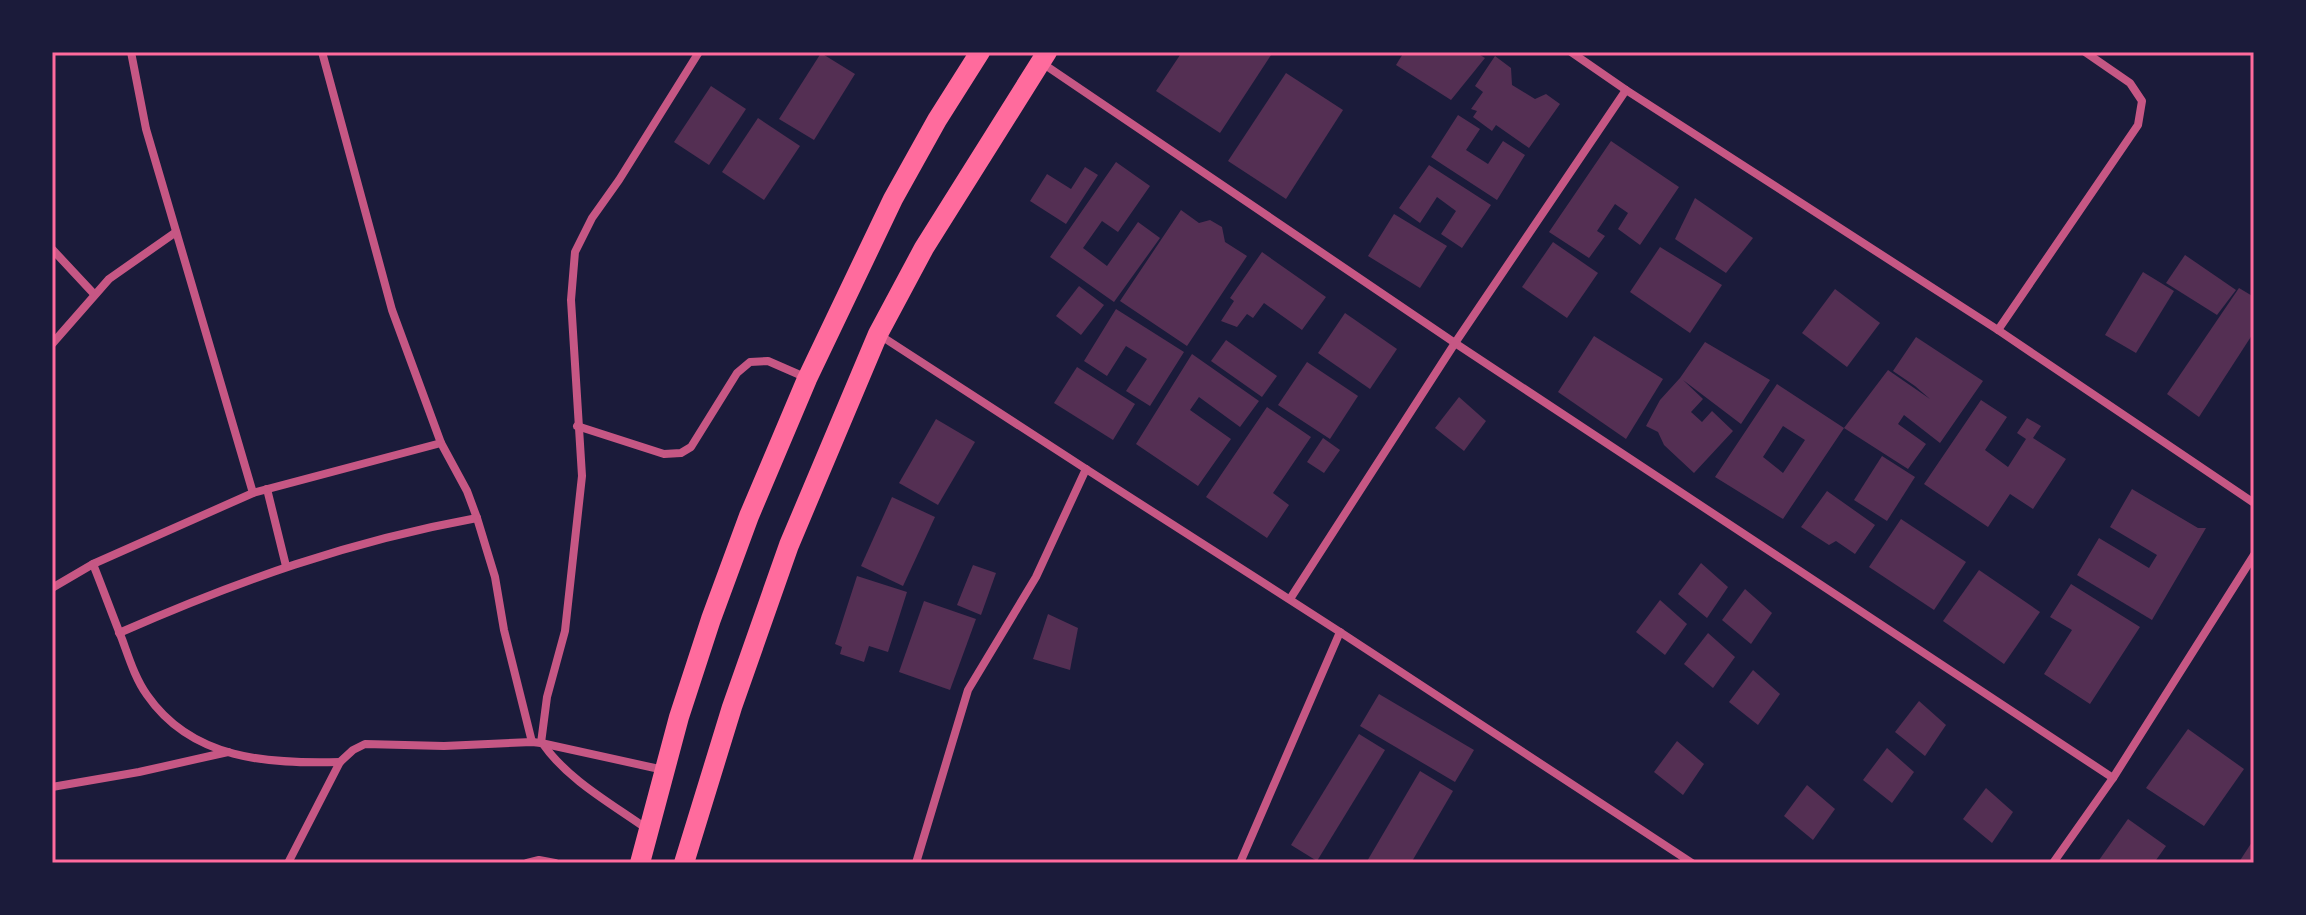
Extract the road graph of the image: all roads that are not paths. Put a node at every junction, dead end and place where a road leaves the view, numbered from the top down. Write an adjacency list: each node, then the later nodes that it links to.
1 (131, 52): 9 (street)
2 (322, 52): 18 (street)
3 (699, 52): 17 (street)
4 (980, 52): 16 (main road)
5 (1571, 52): 8 (street)
6 (2085, 52): 12 (street)
7 (1044, 57): 13 (main road); 14 (street)
8 (1626, 90): 12 (street); 14 (street)
9 (176, 232): 11 (street); 21 (street)
10 (52, 249): 11 (street)
11 (94, 294): 15 (street)
12 (1998, 330): 22 (street)
13 (878, 334): 19 (street); 42 (main road)
14 (1455, 343): 28 (street); 35 (street)
15 (52, 344)
16 (807, 379): 17 (street); 34 (main road)
17 (577, 426): 31 (street)
18 (441, 443): 20 (street); 23 (street)
19 (1086, 469): 28 (street); 43 (street)
20 (267, 489): 21 (street); 26 (street)
21 (253, 493): 25 (street)
22 (2254, 503)
23 (477, 518): 26 (street); 31 (street)
24 (2254, 555): 35 (street)
25 (93, 564): 27 (street); 30 (street)
26 (286, 566): 30 (street)
27 (52, 588)
28 (1290, 599): 29 (street)
29 (1340, 632): 44 (street); 45 (street)
30 (119, 633): 32 (street)
31 (539, 743): 33 (street); 34 (street); 37 (street)
32 (229, 752): 33 (street); 36 (street)
33 (340, 762): 38 (street)
34 (664, 770): 37 (main road)
35 (2113, 778): 46 (street)
36 (52, 787)
37 (648, 829): 41 (main road)
38 (288, 863)
39 (527, 863): 40 (street)
40 (555, 863)
41 (640, 863)
42 (684, 863)
43 (916, 863)
44 (1240, 863)
45 (1692, 863)
46 (2053, 863)

